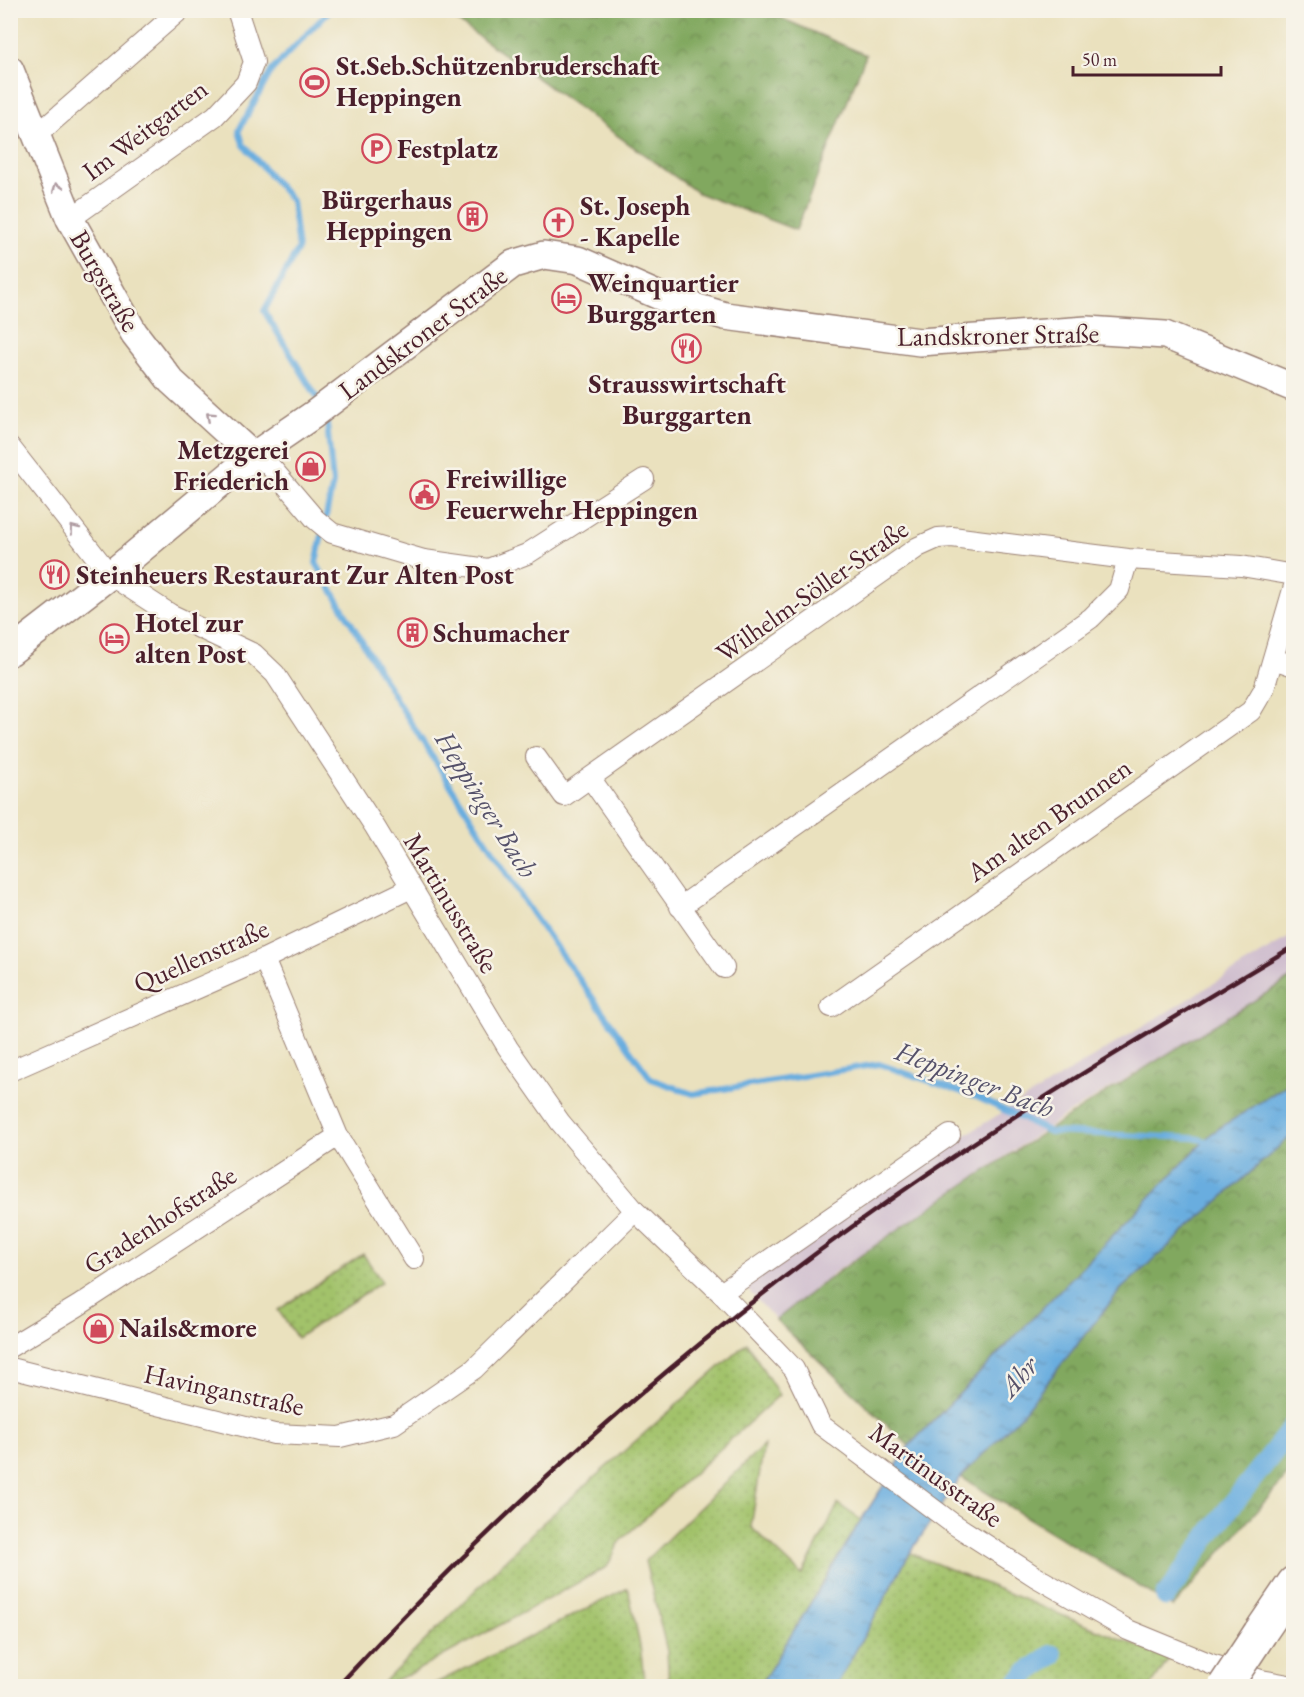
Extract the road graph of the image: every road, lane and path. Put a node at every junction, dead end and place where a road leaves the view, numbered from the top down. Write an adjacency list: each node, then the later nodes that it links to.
1 (180, 10): 4 (street)
2 (237, 10): 5 (street, Im Weitgarten)
3 (10, 70): 4 (main road, Burgstraße)
4 (38, 134): 5 (main road, Burgstraße, one-way to 4)
5 (70, 219): 8 (main road, Burgstraße, one-way to 5)
6 (1293, 388): 8 (main road, Landskroner Straße)
7 (10, 447): 11 (street, Martinusstraße, one-way to 7)
8 (254, 456): 9 (street); 11 (main road, Landskroner Straße)
9 (644, 479)
10 (1128, 559): 12 (street, Wilhelm-Söller-Straße); 18 (street, Wilhelm-Söller-Straße); 20 (street)
11 (110, 575): 14 (main road, Landskroner Straße); 19 (street, Martinusstraße)
12 (1293, 575)
13 (1293, 586): 15 (street, Am alten Brunnen)
14 (10, 652)
15 (1274, 659): 16 (street); 23 (street, Am alten Brunnen)
16 (1293, 666)
17 (536, 757): 18 (street, Wilhelm-Söller-Straße)
18 (591, 779): 20 (street)
19 (411, 888): 21 (street, Quellenstraße); 27 (street, Martinusstraße)
20 (680, 907): 22 (street)
21 (264, 959): 24 (street, Quellenstraße); 26 (street)
22 (724, 968)
23 (831, 1007)
24 (10, 1071)
25 (950, 1135): 29 (street)
26 (338, 1136): 28 (street); 30 (street, Gradenhofstraße)
27 (635, 1211): 29 (street, Martinusstraße); 31 (street, Havinganstraße)
28 (414, 1259)
29 (721, 1293): 34 (street, Martinusstraße)
30 (10, 1347)
31 (10, 1368)
32 (1293, 1583): 33 (highway, bridge)
33 (1225, 1686)
34 (1293, 1686)

